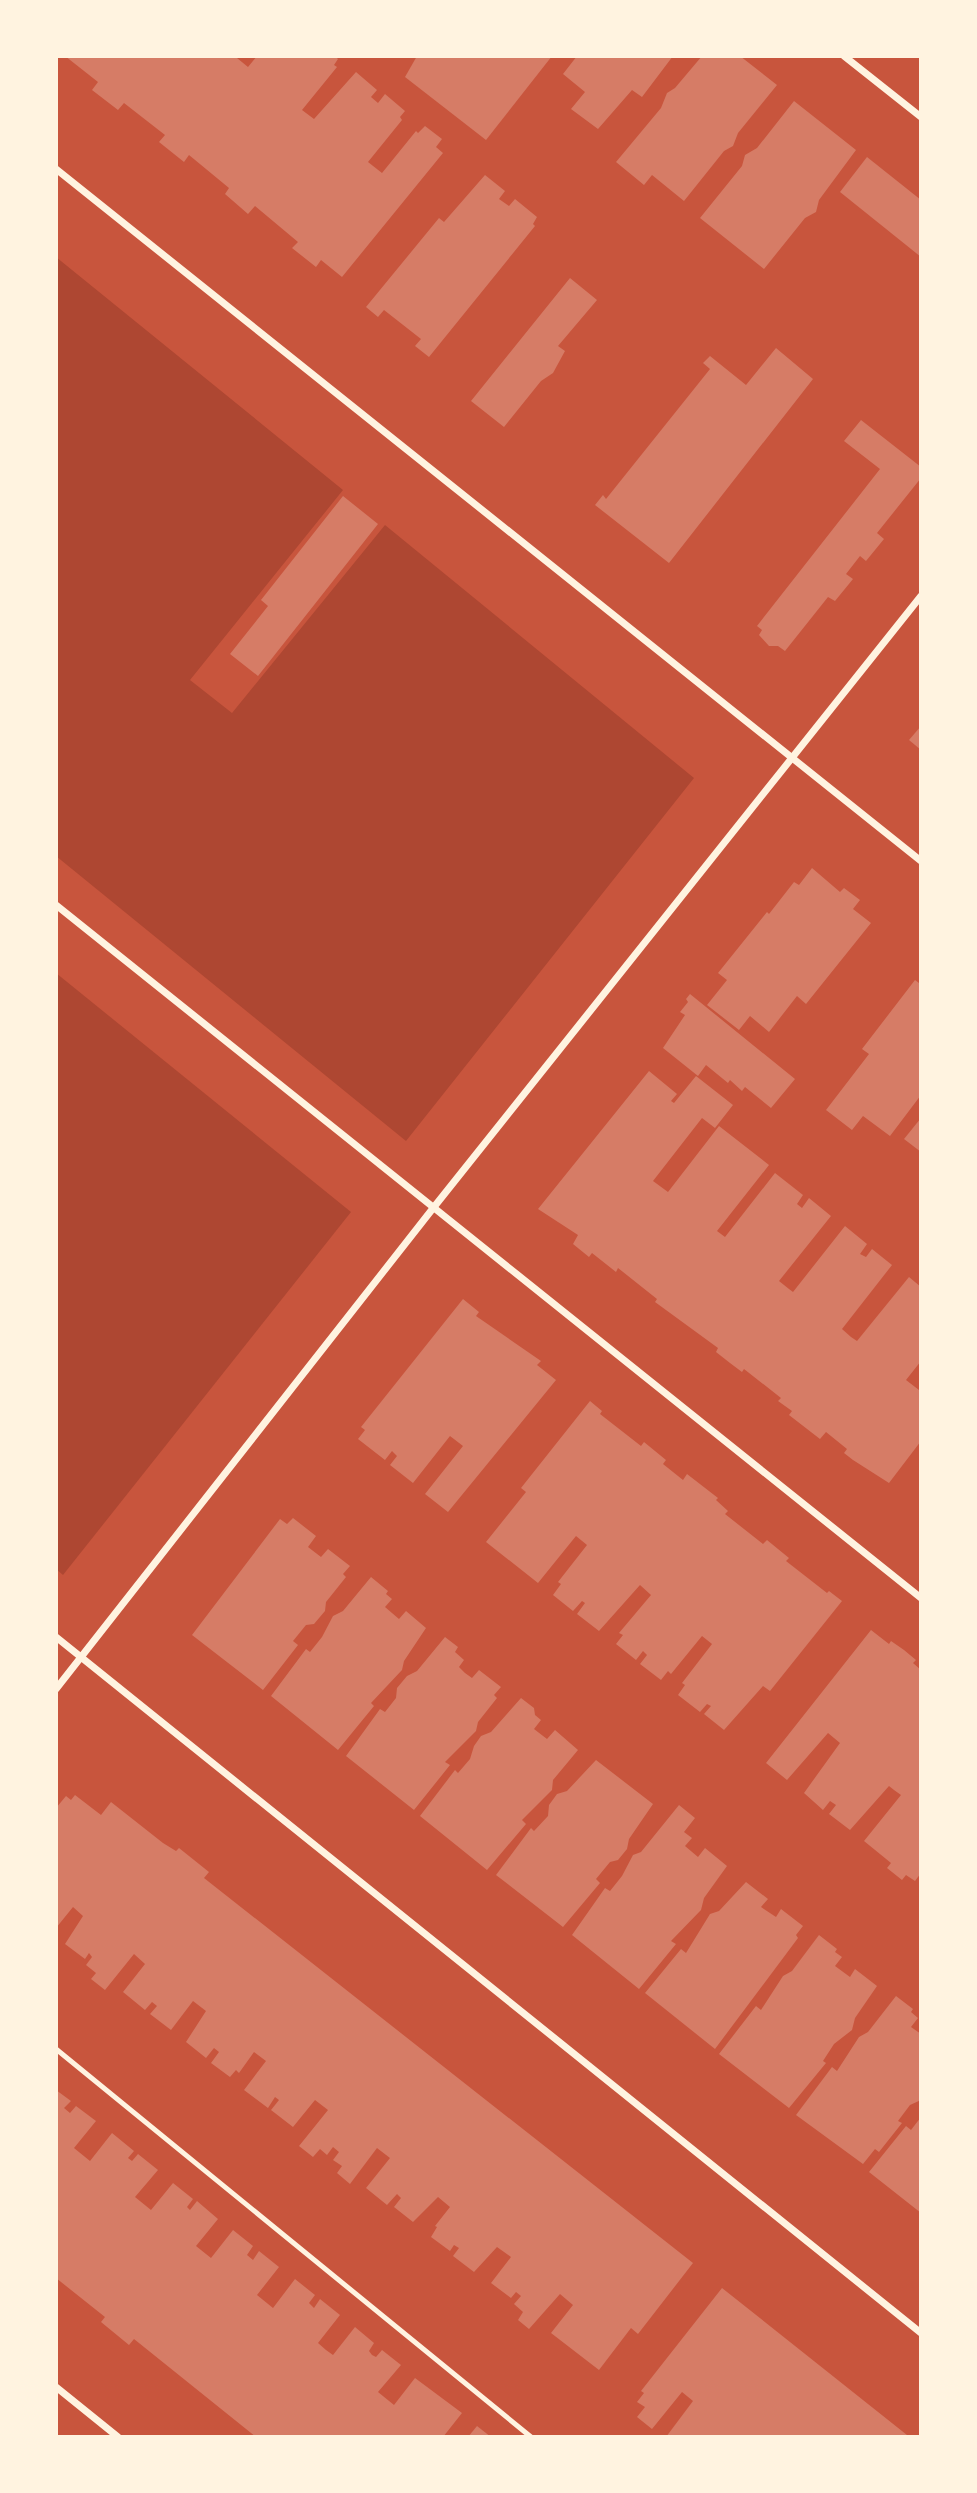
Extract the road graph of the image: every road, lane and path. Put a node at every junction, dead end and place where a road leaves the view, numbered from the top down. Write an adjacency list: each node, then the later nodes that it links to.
1 (844, 56): 2 (street)
2 (921, 117)
3 (56, 169): 5 (street)
4 (921, 596): 5 (street)
5 (792, 758): 6 (street); 8 (street)
6 (921, 861)
7 (56, 905): 8 (street)
8 (434, 1207): 9 (street); 11 (street)
9 (921, 1598)
10 (56, 1637): 11 (street)
11 (82, 1657): 12 (street); 14 (street)
12 (56, 1689)
13 (56, 2049): 17 (lane)
14 (921, 2333)
15 (56, 2387): 16 (street)
16 (118, 2437)
17 (531, 2437)

